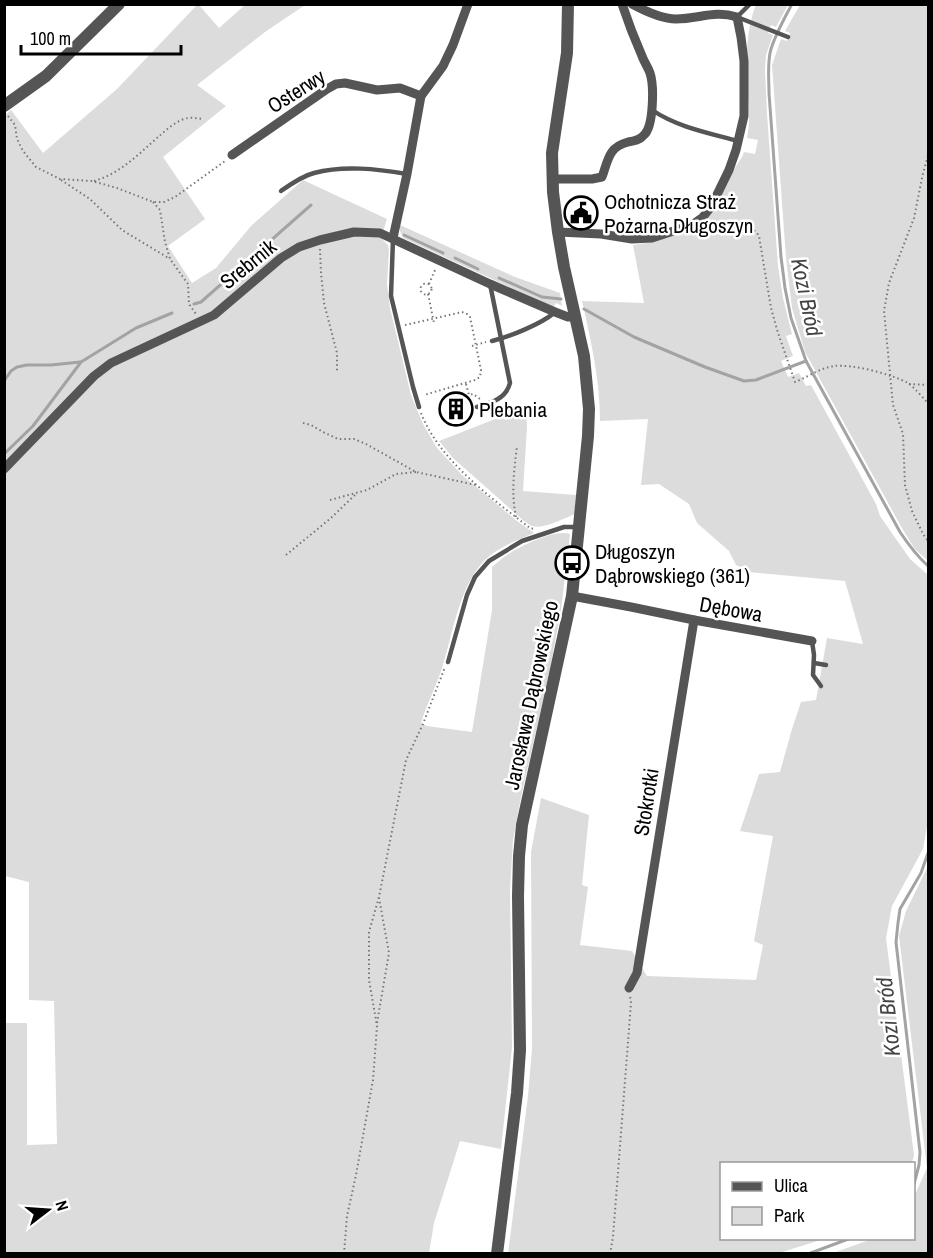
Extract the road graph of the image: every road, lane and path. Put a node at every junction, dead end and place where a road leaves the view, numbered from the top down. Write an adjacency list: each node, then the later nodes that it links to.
1 (119, 4): 10 (street)
2 (468, 4): 9 (street)
3 (568, 4): 19 (street, Jarosława Dąbrowskiego)
4 (622, 4): 11 (street)
5 (632, 4): 7 (street)
6 (750, 4): 7 (lane)
7 (737, 17): 8 (lane); 14 (street)
8 (788, 37)
9 (421, 96): 15 (street, Osterwy); 17 (street)
10 (4, 106)
11 (652, 110): 14 (lane); 19 (street)
12 (4, 112): 18 (path)
13 (203, 119): 20 (path)
14 (738, 141): 23 (street)
15 (232, 155): 22 (path)
16 (928, 156): 43 (path)
17 (407, 174): 21 (lane); 25 (street)
18 (60, 179): 20 (path); 27 (path)
19 (553, 179): 24 (street, Jarosława Dąbrowskiego)
20 (92, 181): 22 (path)
21 (281, 191)
22 (153, 202): 27 (path)
23 (692, 225): 24 (street); 43 (path)
24 (558, 232): 33 (street, Jarosława Dąbrowskiego)
25 (393, 238): 26 (street, Srebrnik); 28 (street, Srebrnik); 37 (lane)
26 (320, 240): 35 (street, Srebrnik); 42 (path)
27 (170, 259): 35 (path)
28 (439, 260): 29 (path); 30 (street, Srebrnik)
29 (429, 284): 31 (path); 31 (path)
30 (490, 284): 32 (street, Srebrnik); 38 (lane)
31 (428, 294): 34 (path)
32 (555, 312): 33 (street, Srebrnik); 38 (lane)
33 (576, 317): 60 (street, Jarosława Dąbrowskiego)
34 (433, 319): 36 (path); 37 (path); 41 (path)
35 (206, 320): 54 (street, Srebrnik)
36 (434, 323)
37 (398, 327): 48 (lane)
38 (501, 339): 39 (lane); 51 (lane)
39 (492, 341)
40 (481, 344): 41 (path)
41 (474, 345): 44 (path)
42 (338, 371)
43 (890, 377): 45 (path); 62 (path)
44 (466, 383): 47 (path); 48 (path)
45 (909, 384): 46 (path); 49 (path)
46 (928, 385)
47 (469, 395)
48 (416, 398): 50 (lane)
49 (928, 403)
50 (419, 407): 56 (path)
51 (477, 407)
52 (303, 423): 55 (path)
53 (517, 446): 59 (path)
54 (4, 469)
55 (416, 472): 56 (path); 57 (path)
56 (478, 485): 59 (path)
57 (357, 493): 58 (path); 63 (path)
58 (330, 500)
59 (516, 518): 61 (path)
60 (579, 528): 64 (street, Jarosława Dąbrowskiego); 67 (lane)
61 (537, 530)
62 (928, 541)
63 (286, 555)
64 (572, 596): 65 (street, Dębowa); 75 (street, Jarosława Dąbrowskiego)
65 (694, 621): 66 (street, Dębowa); 72 (street, Stokrotki)
66 (812, 641): 68 (lane)
67 (448, 662): 71 (path)
68 (814, 663): 69 (lane); 70 (lane)
69 (826, 665)
70 (821, 686)
71 (379, 897): 73 (path); 73 (path)
72 (629, 988): 76 (path)
73 (377, 1026): 74 (path)
74 (344, 1254)
75 (497, 1254)
76 (610, 1254)

